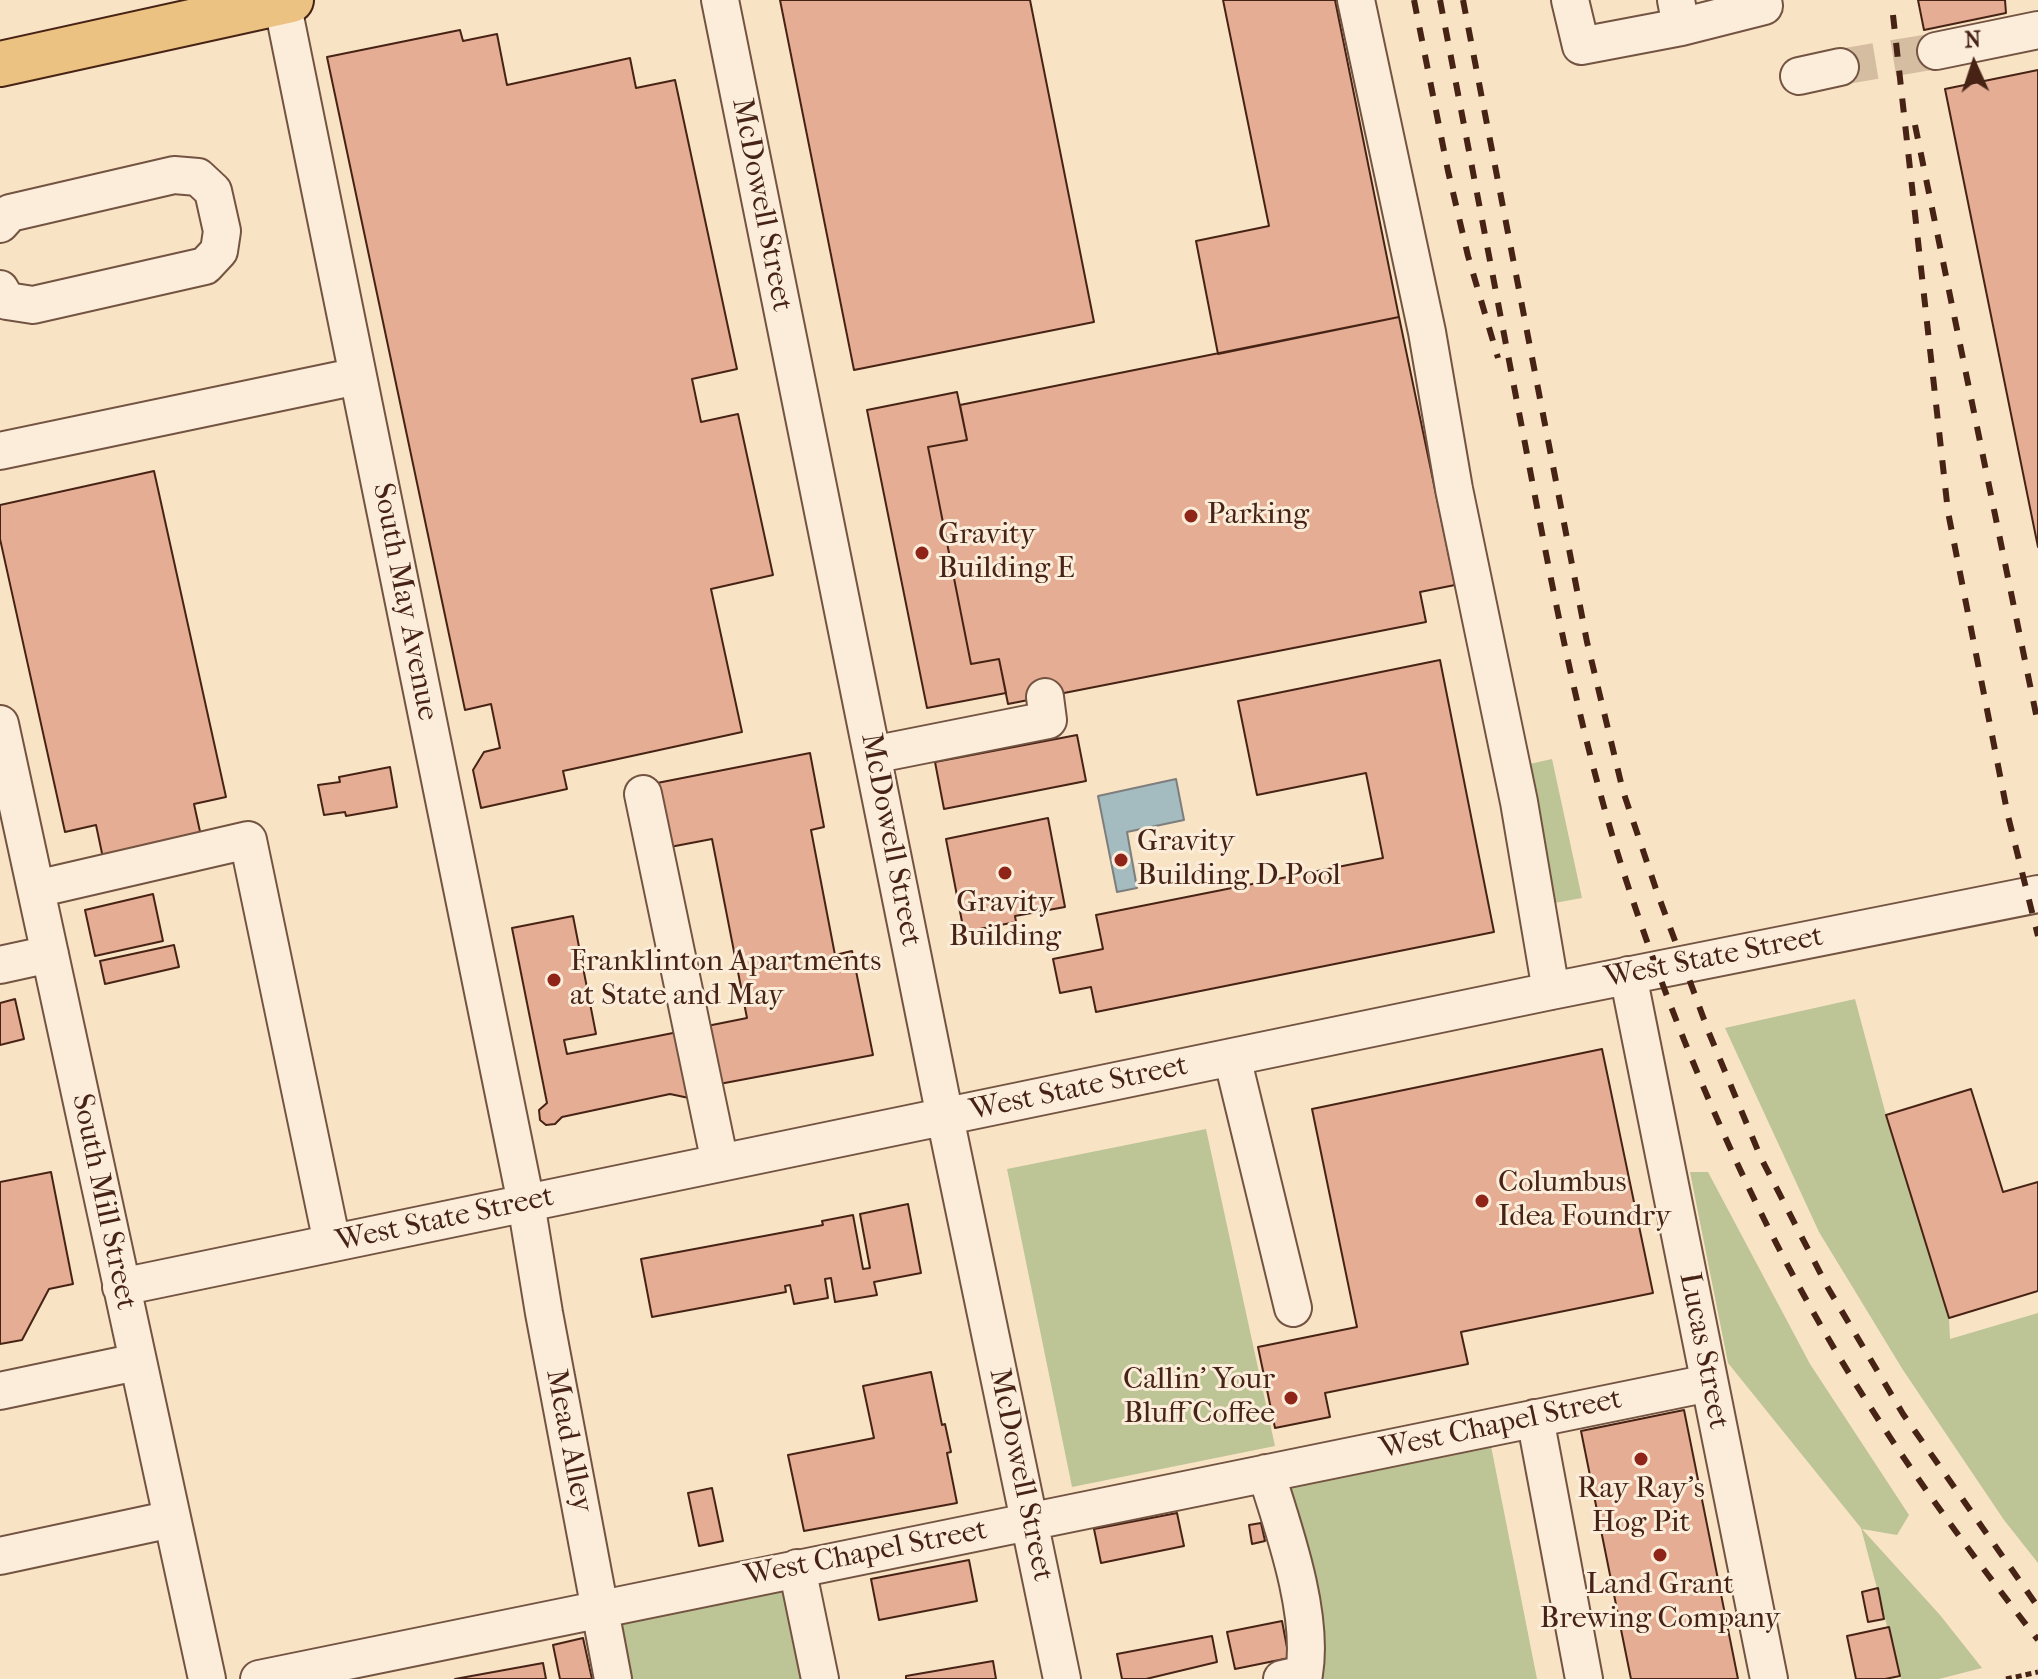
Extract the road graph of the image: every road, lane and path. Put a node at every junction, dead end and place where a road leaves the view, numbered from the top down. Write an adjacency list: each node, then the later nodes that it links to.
1 (720, 0): 18 (street, McDowell Street)
2 (1356, 0): 25 (street)
3 (1570, 0): 6 (street)
4 (1763, 0): 6 (street)
5 (287, 1): 9 (main road); 14 (street, South May Avenue)
6 (1678, 13)
7 (2038, 30): 8 (street)
8 (1936, 51)
9 (0, 64)
10 (1840, 67): 11 (street)
11 (1799, 76)
12 (0, 224): 13 (street)
13 (0, 289)
14 (358, 376): 15 (street); 29 (street, South May Avenue)
15 (0, 451)
16 (1045, 697): 18 (street)
17 (0, 724): 20 (street, South Mill Street)
18 (872, 755): 27 (street, McDowell Street)
19 (643, 794): 28 (street)
20 (36, 889): 22 (street, South Mill Street); 30 (street)
21 (2038, 894): 24 (street, West State Street)
22 (50, 954): 23 (street); 31 (street, South Mill Street)
23 (0, 965)
24 (1628, 975): 25 (street, West State Street); 34 (street, Lucas Street)
25 (1551, 991): 26 (street, West State Street)
26 (1232, 1057): 27 (street, West State Street); 32 (street)
27 (945, 1117): 28 (street, West State Street); 39 (street, McDowell Street)
28 (720, 1163): 29 (street, West State Street)
29 (526, 1203): 30 (street, West State Street); 42 (street, Mead Alley)
30 (332, 1243): 31 (street, West State Street)
31 (121, 1287): 33 (street, South Mill Street)
32 (1293, 1308)
33 (137, 1362): 35 (street); 38 (street, South Mill Street)
34 (1709, 1383): 36 (street, West Chapel Street); 51 (street, Lucas Street)
35 (0, 1391)
36 (1535, 1418): 37 (street, West Chapel Street); 50 (street)
37 (1266, 1473): 39 (street, West Chapel Street); 49 (street)
38 (172, 1519): 40 (street); 44 (street, South Mill Street)
39 (1030, 1521): 41 (street, West Chapel Street); 48 (street, McDowell Street)
40 (0, 1556)
41 (797, 1568): 42 (street, West Chapel Street); 47 (street)
42 (600, 1607): 45 (street, West Chapel Street); 46 (street, Mead Alley)
43 (2038, 1672): 52 (path)
44 (207, 1679)
45 (259, 1679)
46 (613, 1679)
47 (820, 1679)
48 (1062, 1679)
49 (1282, 1679)
50 (1584, 1679)
51 (1769, 1679)
52 (2006, 1679)

